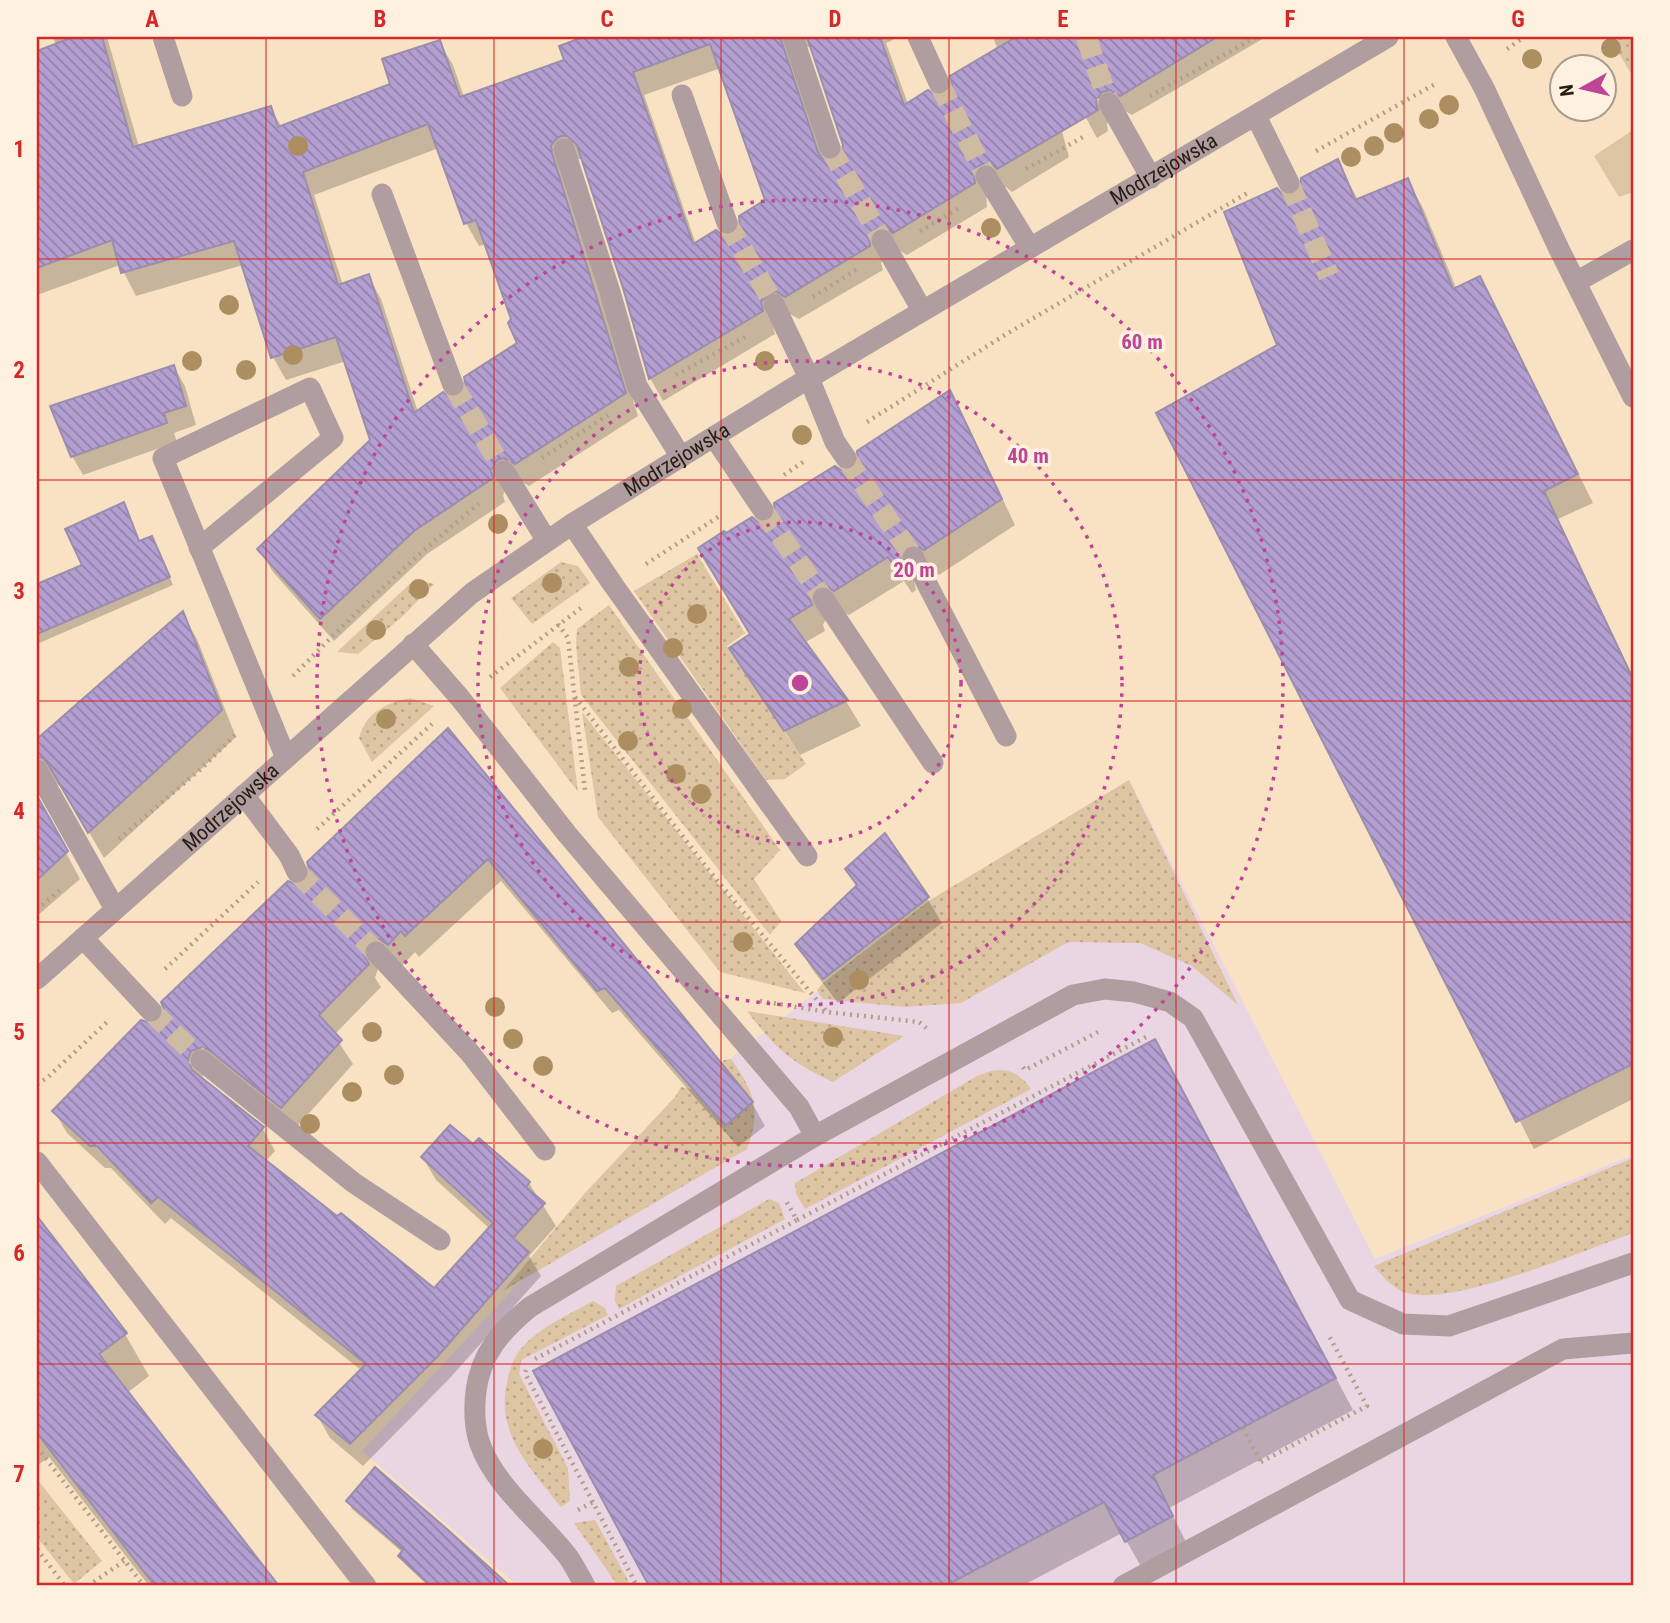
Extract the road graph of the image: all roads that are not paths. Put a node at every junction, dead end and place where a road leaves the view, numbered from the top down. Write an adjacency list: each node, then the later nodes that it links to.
1 (163, 37): 8 (street)
2 (793, 37): 11 (street)
3 (918, 37): 6 (street)
4 (1388, 37): 10 (street, Modrzejowska)
5 (1456, 37): 21 (street)
6 (939, 83)
7 (682, 95): 17 (street)
8 (182, 96)
9 (1109, 103): 14 (street)
10 (1256, 116): 14 (street, Modrzejowska); 15 (street)
11 (830, 148)
12 (564, 149): 28 (street)
13 (986, 176): 19 (street)
14 (1151, 178): 19 (street, Modrzejowska)
15 (1289, 183)
16 (382, 194): 25 (street)
17 (727, 223)
18 (882, 240): 23 (street)
19 (1030, 248): 23 (street, Modrzejowska)
20 (1633, 250): 21 (street)
21 (1576, 282): 26 (street)
22 (774, 304): 24 (street)
23 (922, 310): 24 (street, Modrzejowska)
24 (809, 379): 27 (street, Modrzejowska); 29 (street)
25 (453, 385)
26 (1633, 397)
27 (714, 437): 28 (street, Modrzejowska); 31 (street)
28 (681, 457): 32 (street, Modrzejowska)
29 (846, 458)
30 (504, 471): 33 (street)
31 (763, 510)
32 (572, 524): 33 (street, Modrzejowska); 43 (street)
33 (547, 541): 37 (street, Modrzejowska)
34 (199, 548): 34 (street); 39 (street)
35 (913, 557): 38 (street)
36 (823, 598): 40 (street)
37 (413, 645): 39 (street, Modrzejowska); 51 (street)
38 (1006, 736)
39 (286, 758): 42 (street, Modrzejowska)
40 (933, 763)
41 (37, 770): 45 (street)
42 (244, 794): 44 (street); 45 (street, Modrzejowska)
43 (807, 856)
44 (297, 872)
45 (115, 909): 46 (street, Modrzejowska)
46 (83, 938): 48 (street, Modrzejowska); 49 (street)
47 (376, 952): 52 (street)
48 (37, 979)
49 (151, 1011)
50 (201, 1060): 54 (street)
51 (815, 1136): 55 (street); 58 (street)
52 (545, 1150)
53 (37, 1162): 57 (street)
54 (439, 1240)
55 (1633, 1263)
56 (1633, 1343): 59 (street)
57 (366, 1586)
58 (585, 1586)
59 (1123, 1586)

